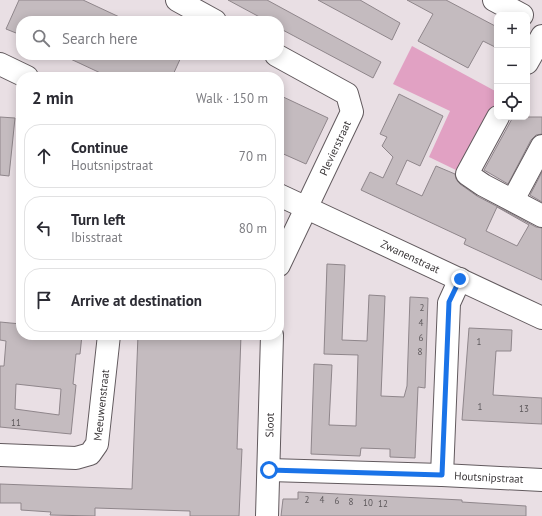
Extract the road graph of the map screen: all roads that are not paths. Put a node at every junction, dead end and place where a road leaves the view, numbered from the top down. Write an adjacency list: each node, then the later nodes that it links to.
1 (177, 0): 4 (street)
2 (494, 0): 3 (street)
3 (516, 12)
4 (206, 16)
5 (530, 20): 6 (street)
6 (542, 26)
7 (542, 36): 8 (street)
8 (530, 58)
9 (284, 59): 16 (street, Plevierstraat)
10 (0, 64): 11 (street)
11 (17, 72)
12 (496, 120): 15 (street)
13 (542, 146): 15 (street)
14 (284, 197): 16 (street, Zwanenstraat)
15 (513, 200): 17 (street)
16 (306, 208): 18 (street); 19 (street, Zwanenstraat)
17 (542, 216)
18 (284, 254)
19 (460, 279): 20 (street, Zwanenstraat); 25 (street)
20 (542, 318)
21 (107, 340): 23 (street, Meeuwenstraat)
22 (272, 340): 24 (street, Sloot)
23 (0, 455)
24 (269, 470): 25 (street, Houtsnipstraat); 27 (street, Sloot)
25 (442, 475): 26 (street, Houtsnipstraat)
26 (542, 480)
27 (266, 516)

